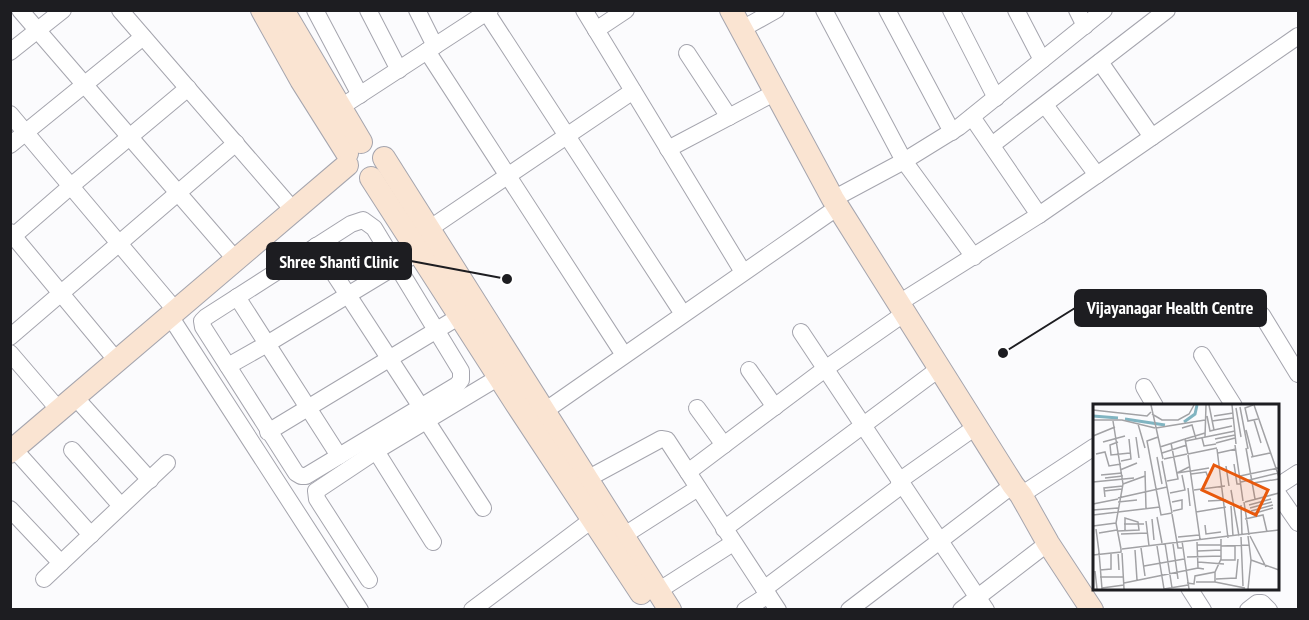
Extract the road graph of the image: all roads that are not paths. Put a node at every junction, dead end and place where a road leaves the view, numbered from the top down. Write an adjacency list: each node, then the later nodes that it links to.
1 (20, 10): 23 (street)
2 (63, 10): 23 (street)
3 (120, 10): 26 (street)
4 (262, 10): 53 (street)
5 (283, 10): 40 (street)
6 (315, 10): 37 (street)
7 (368, 10): 32 (street)
8 (417, 10): 27 (street)
9 (584, 10): 24 (street)
10 (626, 10): 24 (street)
11 (776, 10): 21 (street)
12 (824, 10): 55 (street)
13 (887, 10): 45 (street)
14 (951, 10): 38 (street)
15 (1016, 10): 30 (street)
16 (1077, 10): 22 (street)
17 (1104, 10): 22 (street)
18 (1167, 10): 31 (street)
19 (488, 12): 20 (street); 46 (street)
20 (466, 17): 27 (street)
21 (737, 20): 36 (street)
22 (1085, 26): 30 (street)
23 (38, 30): 28 (street); 33 (street)
24 (596, 30): 35 (street)
25 (1299, 36): 48 (street)
26 (143, 37): 33 (street); 34 (street)
27 (431, 49): 32 (street); 56 (street)
28 (10, 52)
29 (687, 53): 42 (street)
30 (1042, 60): 38 (street)
31 (1100, 62): 39 (street); 48 (street)
32 (399, 70): 37 (street)
33 (84, 84): 44 (street); 47 (street)
34 (188, 88): 47 (street); 49 (street)
35 (633, 91): 46 (street); 52 (street)
36 (776, 92): 42 (street); 61 (street)
37 (360, 95): 40 (street)
38 (996, 98): 43 (street)
39 (1045, 105): 51 (street); 57 (street)
40 (341, 107): 53 (street)
41 (10, 114): 44 (street)
42 (729, 117): 52 (street)
43 (972, 117): 45 (street); 51 (street)
44 (26, 132): 50 (street); 59 (street)
45 (952, 132): 55 (street)
46 (566, 135): 56 (street); 78 (street)
47 (130, 137): 59 (street); 60 (street)
48 (1152, 137): 57 (street)
49 (236, 143): 60 (street); 62 (street)
50 (10, 145)
51 (992, 146): 63 (street)
52 (668, 149): 72 (street)
53 (352, 153): 54 (street); 58 (street); 62 (street)
54 (384, 158): 58 (street); 64 (street)
55 (904, 161): 61 (street); 69 (street)
56 (507, 175): 64 (street); 86 (street)
57 (1097, 175): 63 (street)
58 (371, 178): 68 (street)
59 (71, 186): 65 (street); 66 (street)
60 (178, 193): 66 (street); 70 (street)
61 (836, 203): 72 (street); 76 (street)
62 (294, 211): 70 (street)
63 (1039, 215): 69 (street)
64 (429, 229): 94 (street)
65 (12, 236): 73 (street)
66 (120, 244): 73 (street); 77 (street)
67 (316, 246): 71 (street); 74 (street); 75 (street)
68 (419, 252): 71 (street); 80 (street)
69 (974, 257): 76 (street)
70 (236, 260): 77 (street)
71 (397, 266): 74 (street); 81 (street)
72 (743, 272): 78 (street)
73 (62, 294): 83 (street); 89 (street)
74 (348, 295): 84 (street); 88 (street)
75 (237, 297): 84 (street); 90 (street)
76 (902, 308): 91 (street); 92 (street)
77 (173, 313): 89 (street); 142 (street)
78 (683, 314): 86 (street)
79 (1262, 315): 95 (street)
80 (459, 316): 81 (street); 94 (street)
81 (436, 330): 88 (street); 103 (street)
82 (801, 332): 92 (street)
83 (10, 337)
84 (267, 344): 90 (street); 100 (street)
85 (10, 353): 97 (street)
86 (624, 355): 104 (street)
87 (1202, 355): 99 (street)
88 (389, 358): 100 (street); 103 (street)
89 (117, 361): 97 (street)
90 (228, 366): 107 (street)
91 (940, 368): 105 (street); 106 (street)
92 (825, 369): 101 (street); 106 (street)
93 (749, 370): 101 (street)
94 (507, 372): 103 (street); 104 (street)
95 (1299, 374)
96 (1144, 387): 98 (street)
97 (67, 404): 110 (street); 118 (street)
98 (1154, 404)
99 (1233, 404)
100 (308, 407): 107 (street); 113 (street)
101 (775, 407): 108 (street)
102 (696, 408): 108 (street)
103 (424, 414): 112 (street); 113 (street); 124 (street)
104 (536, 416): 117 (street); 126 (street)
105 (977, 426): 119 (street); 122 (street)
106 (863, 428): 119 (street); 130 (street)
107 (268, 432): 113 (street)
108 (724, 445): 115 (street)
109 (1093, 448): 122 (street)
110 (12, 450): 128 (street)
111 (72, 450): 123 (street)
112 (376, 451): 132 (street); 136 (street)
113 (339, 456)
114 (167, 463): 118 (street)
115 (688, 472): 117 (street); 121 (street)
116 (1299, 473): 120 (street)
117 (587, 479): 129 (street)
118 (150, 480): 123 (street)
119 (901, 483): 131 (street); 138 (street)
120 (1279, 484): 127 (street)
121 (698, 488): 129 (street); 130 (street)
122 (1017, 490): 131 (street); 133 (street)
123 (121, 506): 128 (street)
124 (483, 508)
125 (10, 509): 134 (street)
126 (592, 519): 139 (street); 144 (street)
127 (1299, 523)
128 (91, 535): 134 (street)
129 (623, 536): 139 (street)
130 (729, 536): 138 (street); 139 (street)
131 (939, 540): 140 (street); 147 (street)
132 (432, 542)
133 (1048, 543): 140 (street); 141 (street)
134 (61, 563): 135 (street)
135 (44, 579)
136 (369, 580)
137 (1190, 590): 149 (street)
138 (766, 592): 145 (street); 146 (street)
139 (660, 603)
140 (982, 603): 148 (street)
141 (1086, 607)
142 (360, 608): 143 (street)
143 (341, 609)
144 (472, 609)
145 (745, 609)
146 (778, 609)
147 (849, 609)
148 (961, 609)
149 (1203, 609)
150 (1248, 609): 151 (street)
151 (1269, 609)

